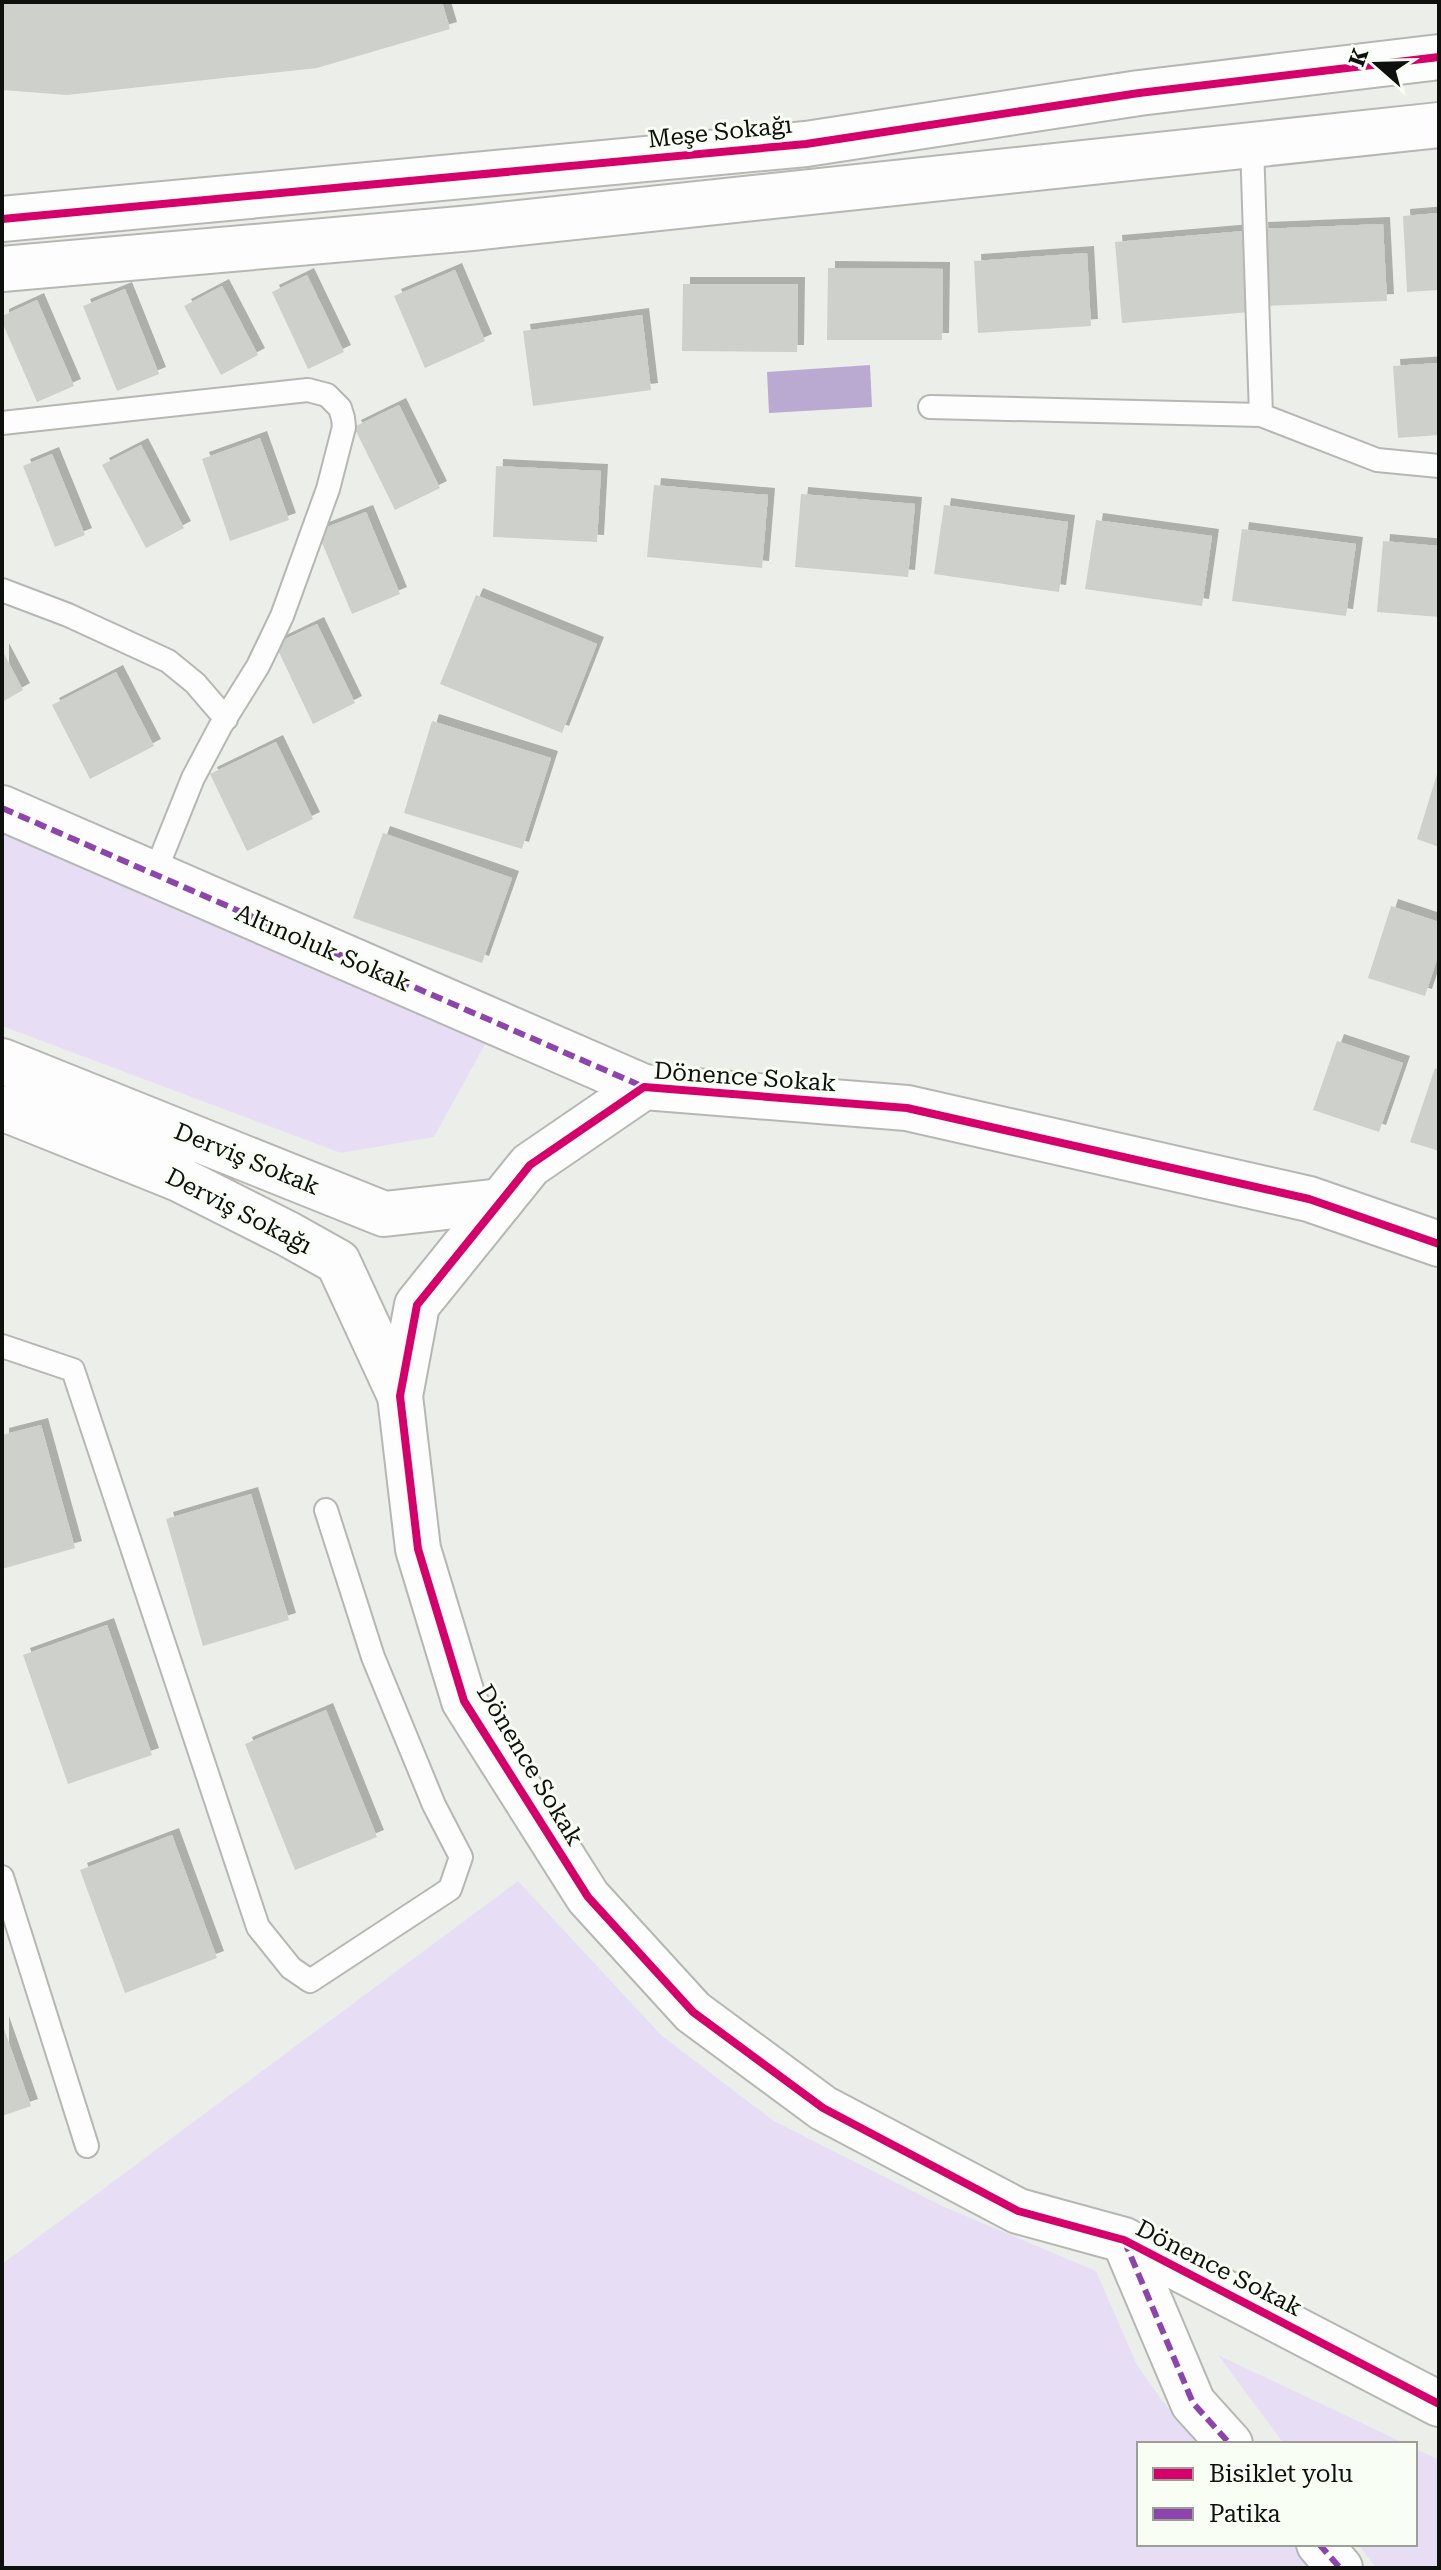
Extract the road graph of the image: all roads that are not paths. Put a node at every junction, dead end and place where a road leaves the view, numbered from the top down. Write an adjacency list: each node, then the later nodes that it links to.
1 (1439, 57): 4 (street, Meşe Sokağı)
2 (1439, 125): 3 (street)
3 (1252, 145): 5 (street); 7 (lane)
4 (2, 219)
5 (2, 269)
6 (930, 407): 7 (lane)
7 (1261, 415): 9 (lane)
8 (2, 423): 11 (lane)
9 (1439, 466)
10 (2, 590): 11 (lane)
11 (226, 719): 13 (lane)
12 (2, 808): 13 (street, Altınoluk Sokak)
13 (154, 875): 15 (street, Altınoluk Sokak)
14 (2, 1061): 17 (street, Derviş Sokak)
15 (644, 1087): 17 (street, Dönence Sokak); 18 (street, Dönence Sokak)
16 (2, 1108): 20 (street, Derviş Sokağı)
17 (501, 1201): 20 (street, Dönence Sokak)
18 (1439, 1244)
19 (2, 1346): 21 (lane)
20 (400, 1396): 24 (street, Dönence Sokak)
21 (326, 1510)
22 (2, 1877): 23 (lane)
23 (87, 2146)
24 (1124, 2240): 25 (street, Dönence Sokak); 26 (street)
25 (1439, 2404)
26 (1228, 2442)
27 (1321, 2546): 28 (street)
28 (1340, 2568)

